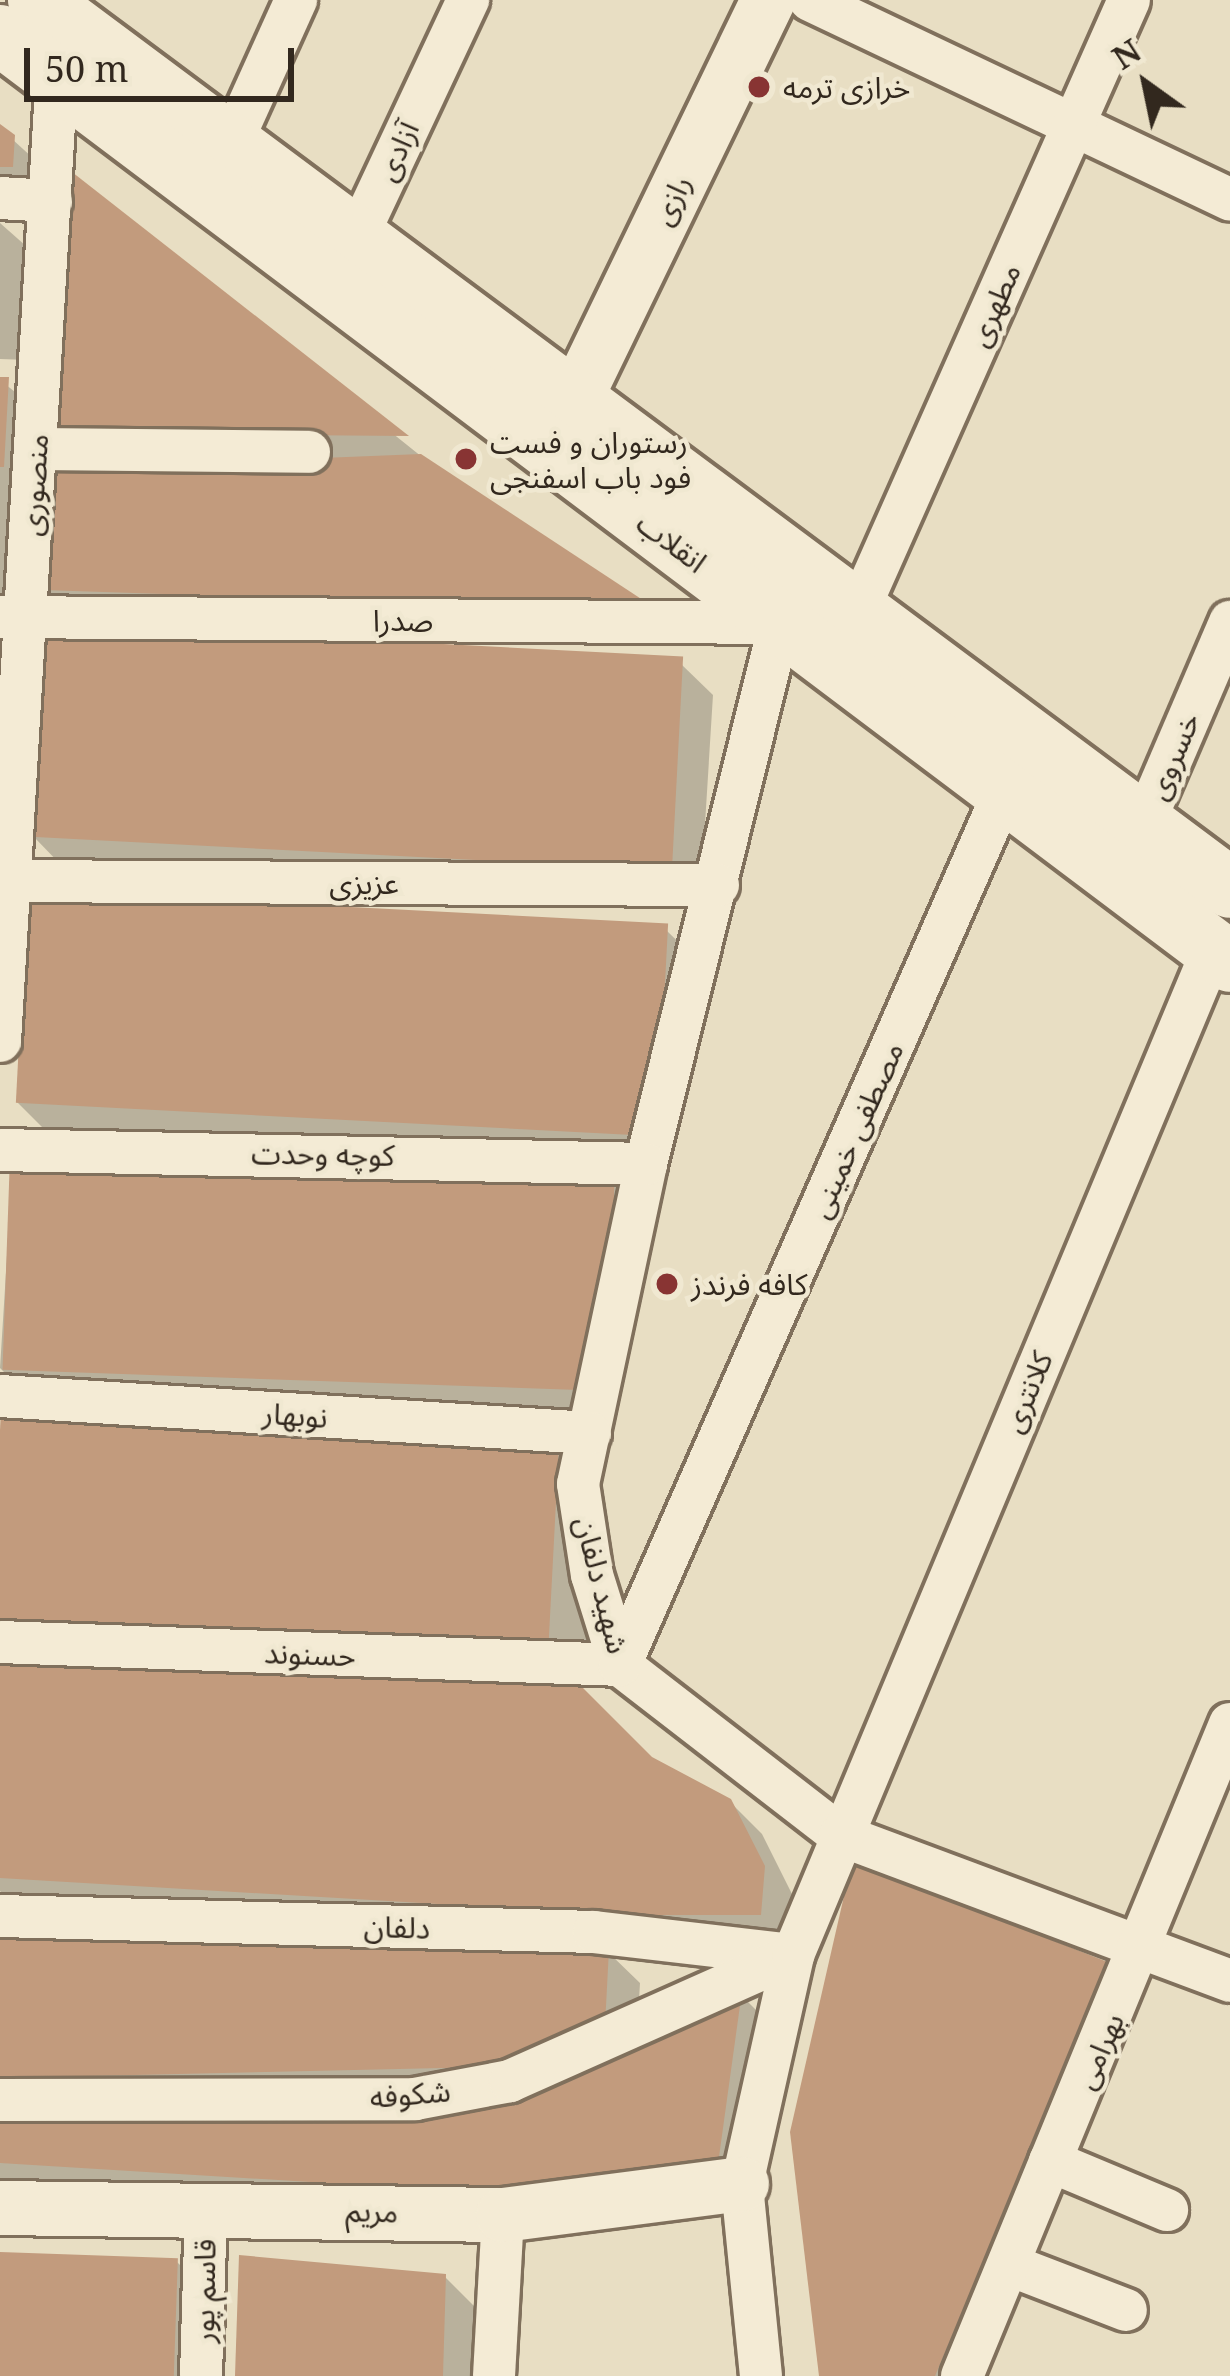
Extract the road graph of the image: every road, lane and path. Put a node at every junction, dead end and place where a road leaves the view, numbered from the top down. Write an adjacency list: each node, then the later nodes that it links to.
1 (38, 0): 10 (main road, انقلاب)
2 (296, 0): 10 (street)
3 (468, 0): 14 (street, آزادی)
4 (767, 0): 16 (street, رازی)
5 (810, 0): 9 (street)
6 (1129, 0): 9 (street, مطهری)
7 (0, 35): 8 (main road, انقلاب)
8 (57, 74): 10 (main road, انقلاب); 13 (street, منصوری)
9 (1074, 125): 12 (street); 19 (street, مطهری)
10 (218, 166): 14 (main road, انقلاب); 22 (main road, انقلاب)
11 (0, 198): 13 (street)
12 (1230, 199)
13 (51, 201): 15 (street, منصوری)
14 (357, 238): 16 (main road, انقلاب)
15 (20, 364): 17 (street, منصوری)
16 (575, 400): 19 (main road, انقلاب)
17 (36, 449): 18 (street); 20 (street, منصوری)
18 (309, 452)
19 (858, 611): 24 (main road, انقلاب)
20 (13, 617): 22 (street, صدرا); 25 (street, منصوری)
21 (1230, 622): 24 (street, خسروی)
22 (780, 623): 23 (main road, انقلاب); 26 (street, شهید دلفان)
23 (1004, 792): 28 (main road, انقلاب); 35 (street, مصطفی خمینی)
24 (1144, 823): 27 (main road, انقلاب)
25 (5, 881): 26 (street, عزیزی); 29 (street, منصوری)
26 (718, 885): 31 (street, شهید دلفان)
27 (1230, 888)
28 (1222, 955): 38 (street, کلانتری)
29 (0, 1041)
30 (0, 1150): 31 (street, کوچه وحدت)
31 (646, 1164): 33 (street, شهید دلفان)
32 (0, 1396): 33 (street, نوبهار)
33 (590, 1433): 35 (street, شهید دلفان)
34 (0, 1642): 35 (street, حسنوند)
35 (620, 1665): 38 (street, شهید دلفان)
36 (1230, 1724): 37 (street, بهرامی)
37 (1215, 1806): 40 (street, بهرامی)
38 (840, 1835): 40 (street); 41 (street)
39 (0, 1916): 41 (street, دلفان)
40 (1144, 1948): 42 (street); 44 (street, بهرامی)
41 (793, 1955): 43 (street, شکوفه); 45 (street)
42 (1230, 1981)
43 (0, 2100)
44 (1050, 2161): 48 (street); 50 (street, بهرامی)
45 (742, 2184): 49 (street, مریم); 54 (street)
46 (206, 2205): 47 (street, مریم); 49 (street, مریم); 52 (street, قاسم پور)
47 (0, 2208)
48 (1167, 2210)
49 (503, 2215): 53 (street)
50 (1012, 2266): 51 (street); 55 (street, بهرامی)
51 (1126, 2310)
52 (201, 2376)
53 (494, 2376)
54 (760, 2376)
55 (962, 2376)

